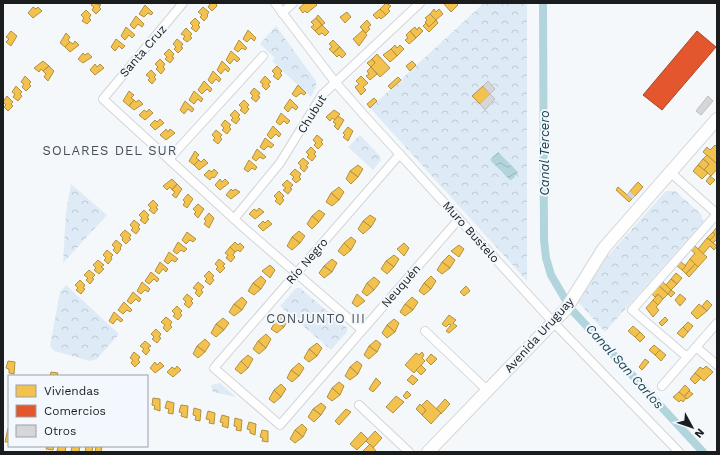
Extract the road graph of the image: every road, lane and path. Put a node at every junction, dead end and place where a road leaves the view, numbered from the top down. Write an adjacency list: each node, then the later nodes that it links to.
1 (183, 3): 10 (street, Santa Cruz)
2 (275, 3): 5 (street, Muro Bustelo)
3 (293, 3): 5 (street)
4 (420, 3): 7 (street, Chubut)
5 (282, 13): 7 (street, Muro Bustelo)
6 (263, 56): 10 (street)
7 (335, 82): 9 (street, Muro Bustelo); 13 (street, Chubut)
8 (717, 118): 11 (main road, Avenida Uruguay)
9 (400, 154): 14 (street, Muro Bustelo); 15 (street, Río Negro)
10 (169, 159): 13 (street)
11 (670, 172): 12 (street); 16 (main road, Avenida Uruguay)
12 (717, 214): 21 (street)
13 (234, 219): 15 (street)
14 (459, 219): 16 (street, Muro Bustelo); 18 (street, Neuquén)
15 (296, 273): 18 (street); 26 (street, Río Negro)
16 (553, 322): 24 (main road, Avenida Uruguay); 29 (street, Muro Bustelo)
17 (717, 323): 20 (street)
18 (362, 330): 26 (street, Neuquén)
19 (425, 331): 24 (street)
20 (696, 347): 21 (street); 22 (street)
21 (687, 357): 23 (street)
22 (717, 365)
23 (662, 386)
24 (487, 390): 28 (main road, Avenida Uruguay)
25 (359, 404): 27 (street)
26 (280, 425)
27 (409, 452)
28 (428, 452)
29 (678, 452)

